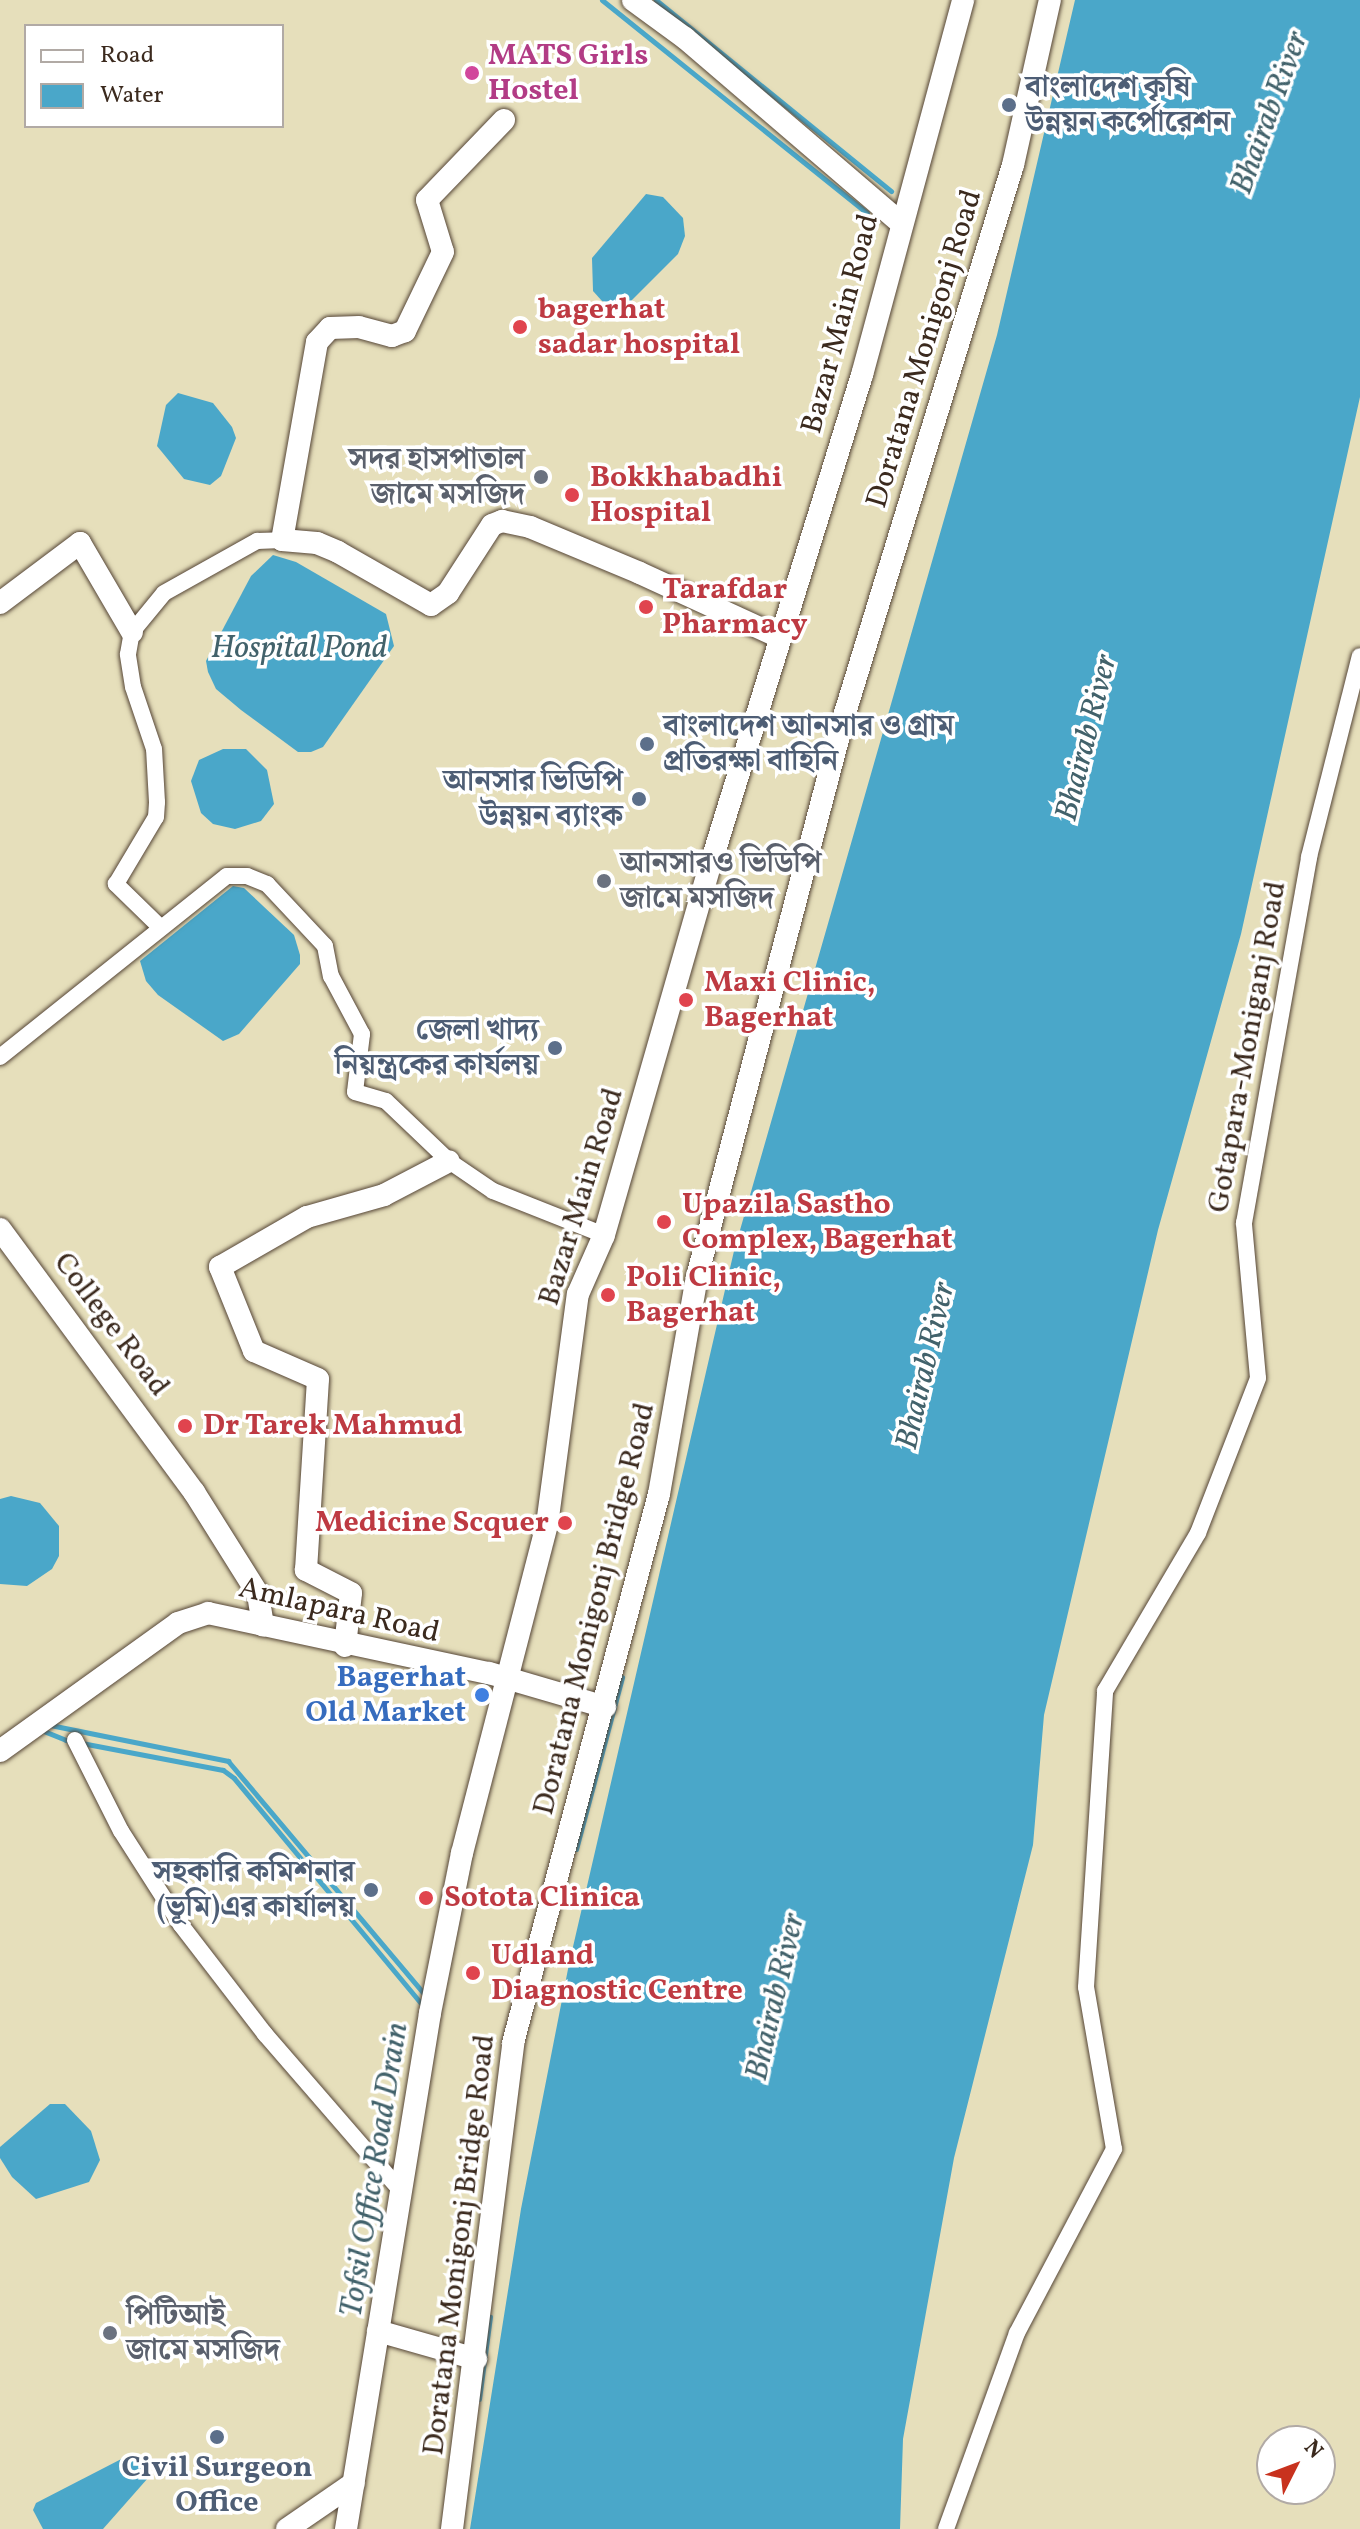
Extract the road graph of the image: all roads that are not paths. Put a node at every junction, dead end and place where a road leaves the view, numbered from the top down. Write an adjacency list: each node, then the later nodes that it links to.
1 (633, 0): 5 (street)
2 (963, 0): 5 (street, Bazar Main Road)
3 (1050, 0): 11 (street, Doratana Monigonj Road)
4 (504, 120): 6 (street)
5 (900, 222): 9 (street, Bazar Main Road)
6 (282, 540): 8 (street); 9 (street)
7 (0, 603): 8 (street)
8 (132, 632): 12 (street)
9 (779, 637): 16 (street, Bazar Main Road)
10 (1360, 656): 30 (street, Gotapara-Moniganj Road)
11 (845, 713): 20 (street, Doratana Monigonj Bridge Road)
12 (160, 927): 13 (street); 14 (street)
13 (0, 1057)
14 (449, 1161): 16 (street); 18 (street)
15 (0, 1229): 17 (street, College Road)
16 (604, 1235): 19 (street, Bazar Main Road)
17 (263, 1626): 18 (street, Amlapara Road); 22 (street, Amlapara Road)
18 (345, 1646): 19 (street, Amlapara Road)
19 (505, 1677): 20 (street, Amlapara Road); 23 (street, Bazar Main Road)
20 (605, 1707): 25 (street, Doratana Monigonj Bridge Road)
21 (75, 1740): 23 (street)
22 (0, 1751)
23 (401, 2191): 24 (street, Bazar Main Road)
24 (378, 2331): 25 (street); 26 (street, Bazar Main Road)
25 (476, 2359): 29 (street, Doratana Monigonj Bridge Road)
26 (354, 2483): 27 (street); 28 (street, Bazar Main Road)
27 (287, 2529)
28 (346, 2529)
29 (452, 2529)
30 (946, 2529)

